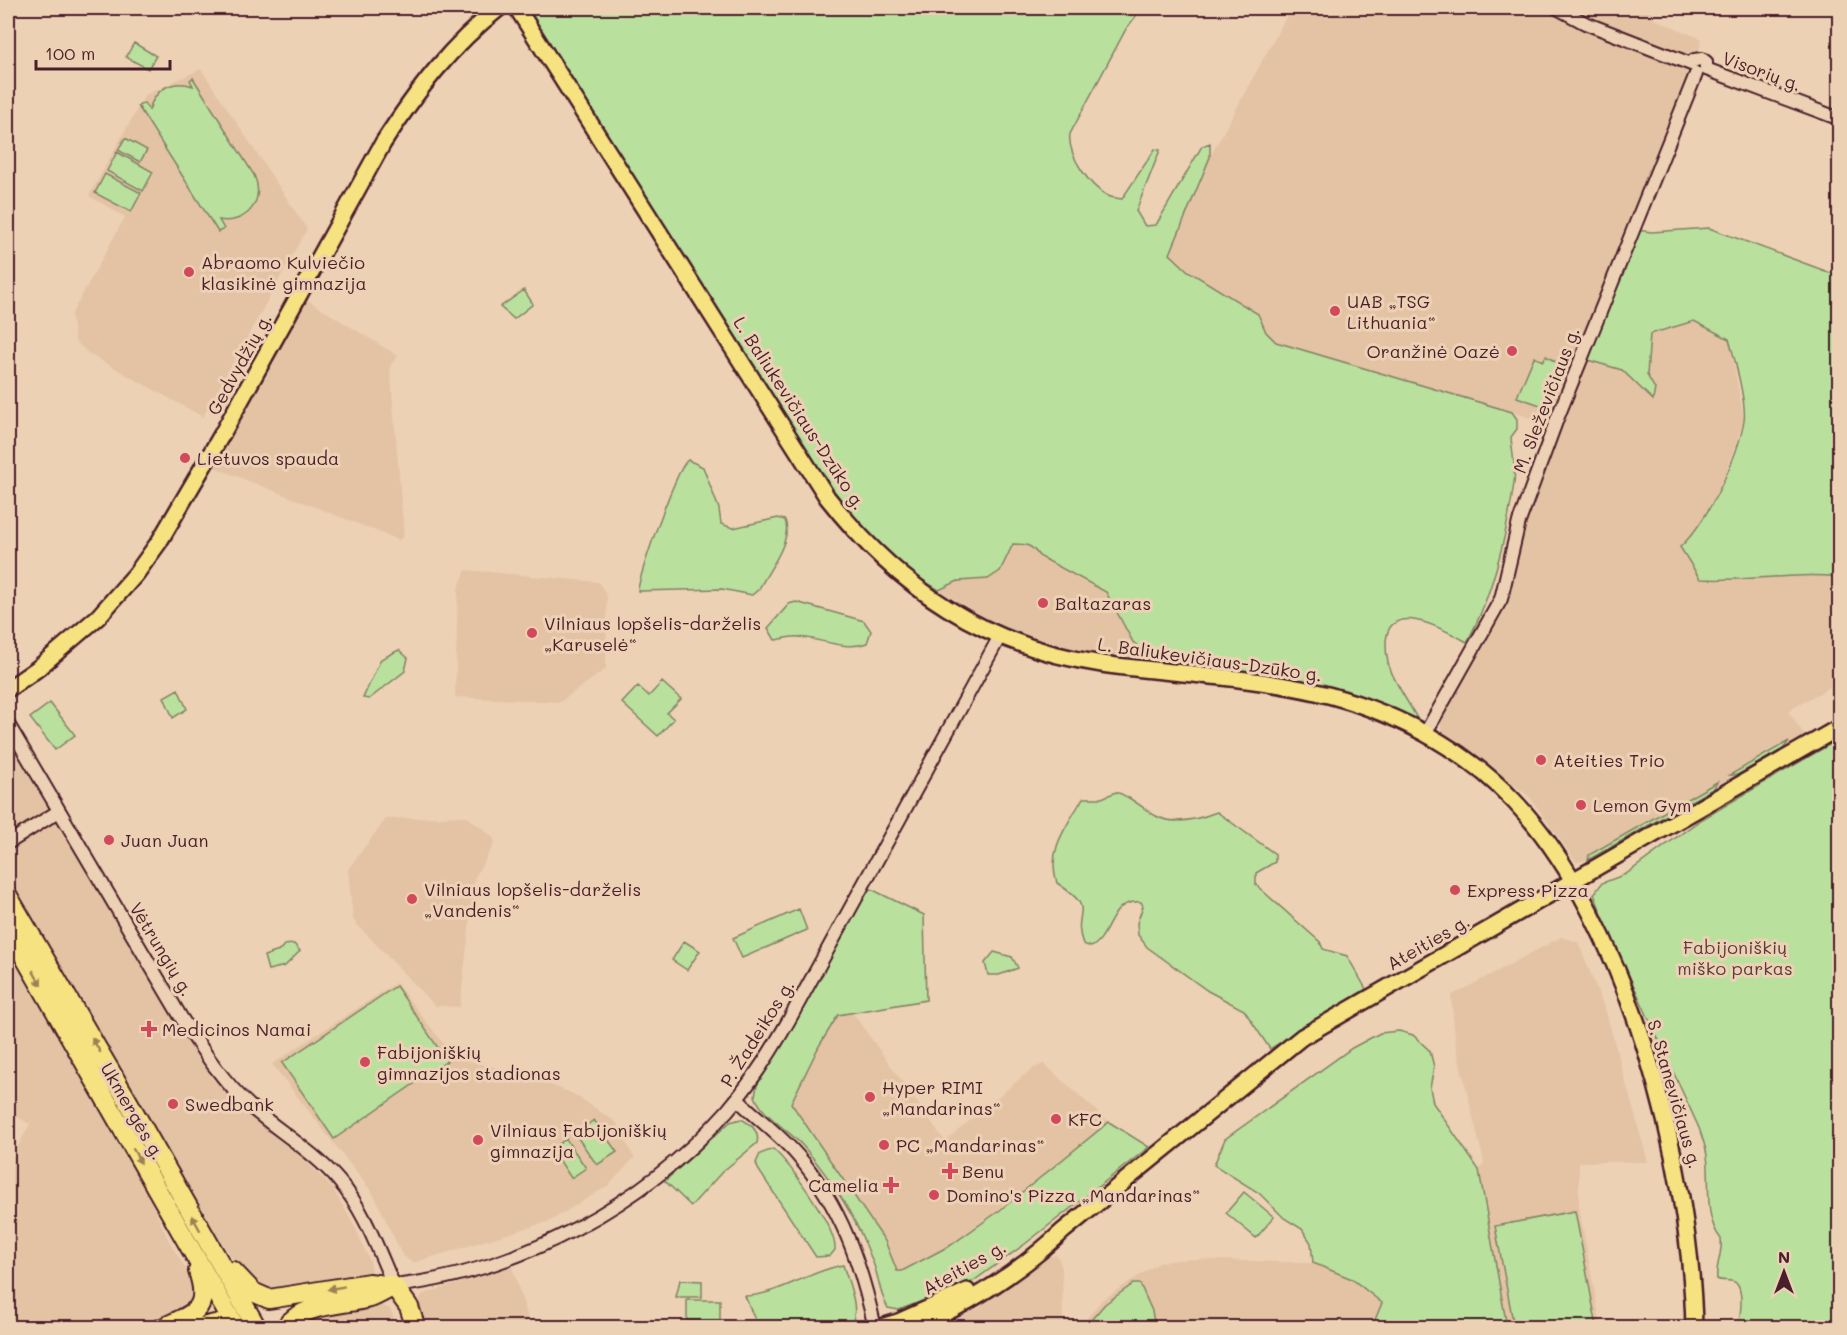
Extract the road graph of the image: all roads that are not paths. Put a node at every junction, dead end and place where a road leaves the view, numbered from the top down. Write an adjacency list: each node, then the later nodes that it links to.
1 (499, 8): 7 (main road, Gedvydžių g.)
2 (517, 8): 6 (main road, L. Baliukevičiaus-Dzūko g.)
3 (1557, 8): 4 (street, Visorių g.)
4 (1698, 69): 5 (street, Visorių g.); 10 (street, M. Sleževičiaus g.)
5 (1839, 119)
6 (1000, 636): 10 (main road, L. Baliukevičiaus-Dzūko g.); 16 (street, P. Žadeikos g.)
7 (8, 689)
8 (8, 724): 11 (street, Vėtrungių g.)
9 (1839, 728): 13 (main road, Ateities g.)
10 (1425, 734): 13 (main road, L. Baliukevičiaus-Dzūko g.)
11 (59, 811): 12 (street); 19 (street, Vėtrungių g.)
12 (8, 843)
13 (1576, 882): 17 (main road, Ateities g.); 30 (main road, S. Stanevičiaus g.)
14 (8, 896): 18 (highway, Ukmergės g., one-way to 14)
15 (8, 928): 18 (highway, Ukmergės g., one-way to 18)
16 (737, 1099): 19 (street, P. Žadeikos g.); 28 (street)
17 (1063, 1231): 28 (main road, Ateities g.); 29 (main road, Ateities g.)
18 (200, 1247): 19 (highway, one-way to 18); 20 (highway); 23 (highway, Ukmergės g.); 24 (highway, Ukmergės g.)
19 (394, 1286): 25 (highway); 26 (highway); 27 (highway)
20 (162, 1328)
21 (199, 1328): 22 (highway)
22 (230, 1328)
23 (236, 1328)
24 (256, 1328)
25 (285, 1328)
26 (405, 1328)
27 (416, 1328)
28 (876, 1328)
29 (914, 1328)
30 (1694, 1328)

